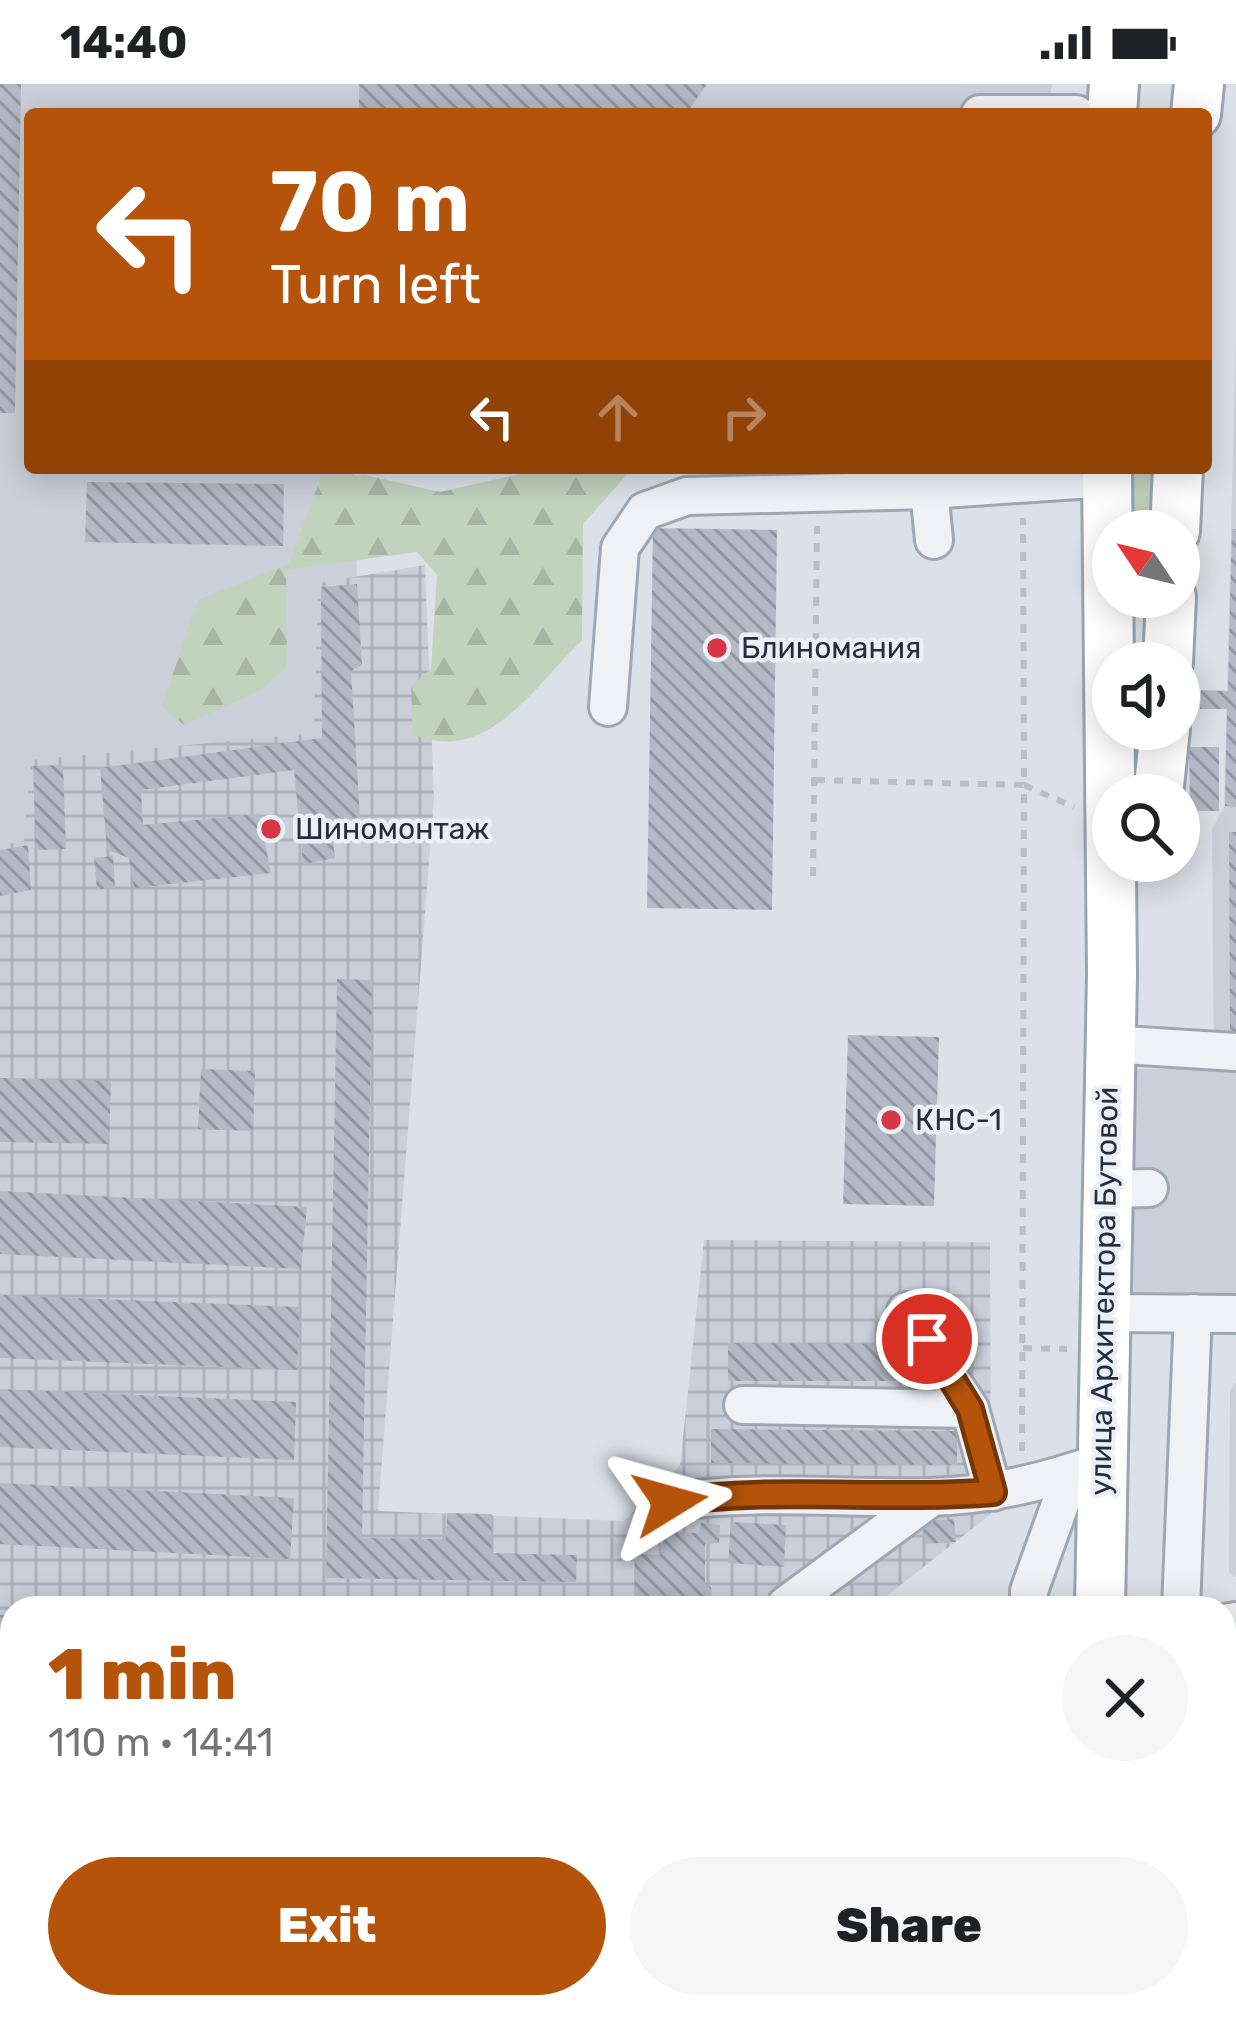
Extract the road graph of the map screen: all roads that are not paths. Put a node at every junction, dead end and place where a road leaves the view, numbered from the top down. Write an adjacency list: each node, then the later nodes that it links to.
1 (1099, 474): 4 (lane)
2 (1107, 474): 9 (main road, улица Архитектора Бутовой)
3 (1178, 474): 5 (main road)
4 (928, 490): 6 (lane); 7 (lane)
5 (1175, 510)
6 (934, 540)
7 (608, 706)
8 (1140, 882): 9 (main road, улица Архитектора Бутовой)
9 (1112, 974): 10 (main road, улица Архитектора Бутовой)
10 (1108, 1044): 11 (lane); 13 (main road, улица Архитектора Бутовой)
11 (1236, 1052)
12 (906, 1311): 17 (lane)
13 (1109, 1313): 14 (lane); 18 (main road, улица Архитектора Бутовой)
14 (1193, 1313): 15 (lane); 25 (lane)
15 (1236, 1315)
16 (743, 1405): 17 (lane)
17 (970, 1409): 19 (lane)
18 (1100, 1462): 19 (lane); 23 (lane); 24 (main road, улица Архитектора Бутовой)
19 (1008, 1488): 20 (lane)
20 (932, 1497): 21 (lane); 22 (lane)
21 (670, 1502)
22 (798, 1596)
23 (1029, 1596)
24 (1100, 1596)
25 (1181, 1596)

